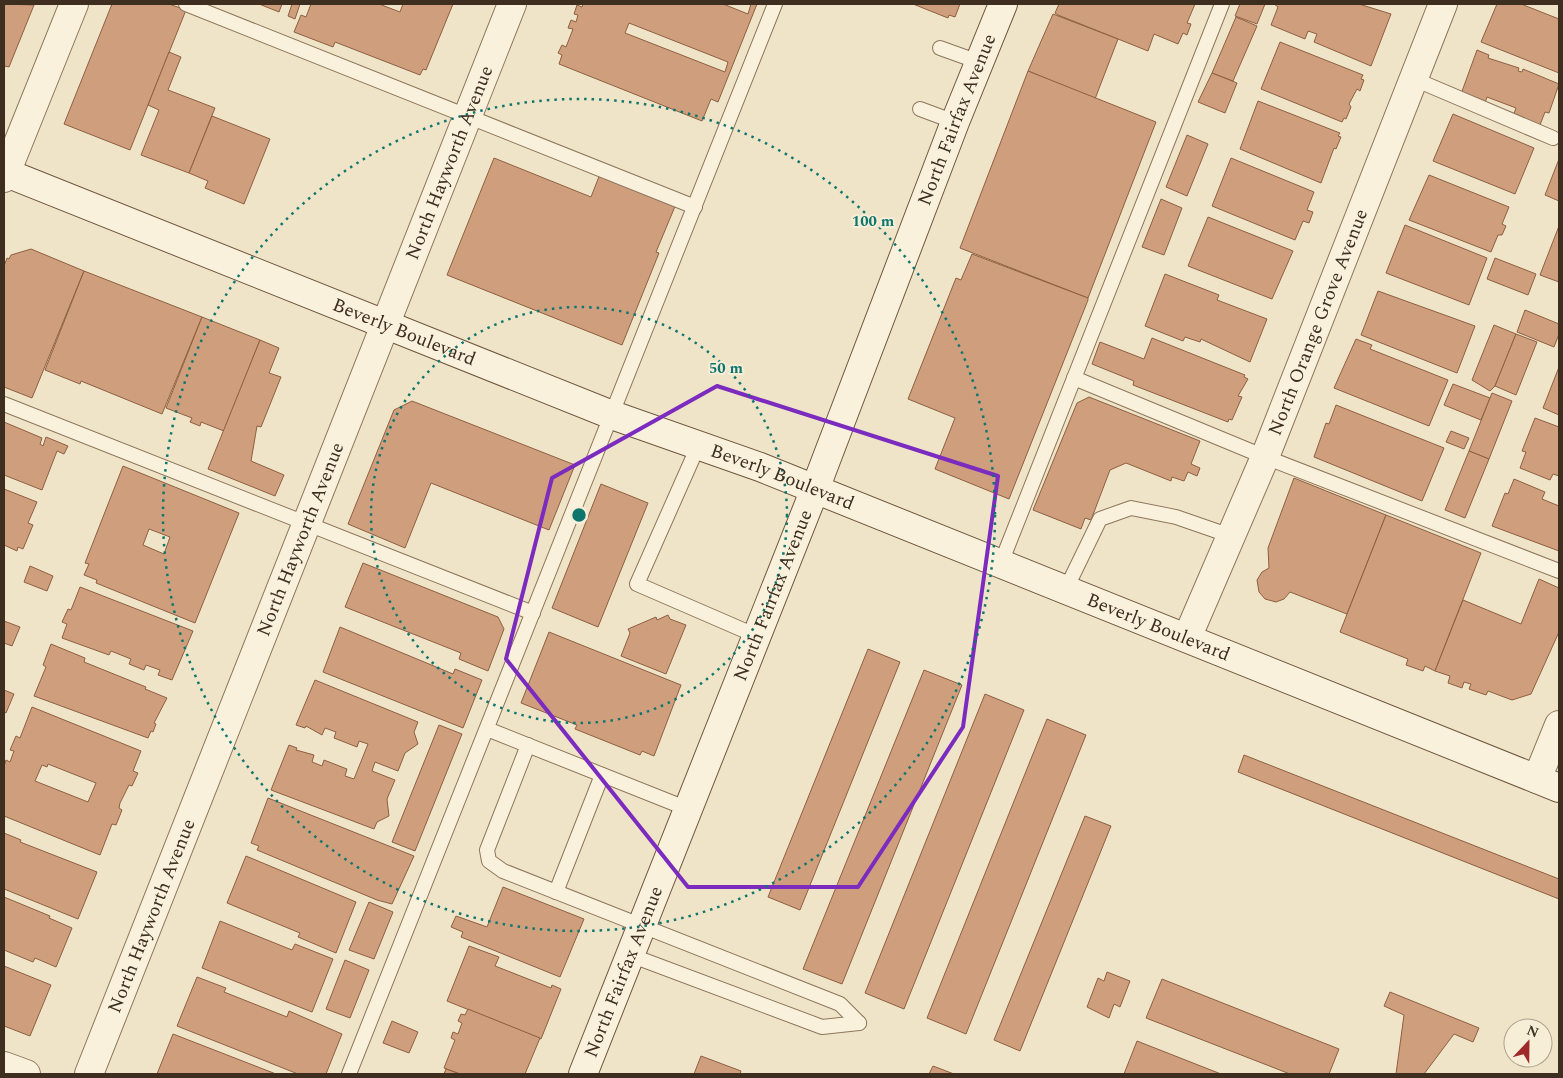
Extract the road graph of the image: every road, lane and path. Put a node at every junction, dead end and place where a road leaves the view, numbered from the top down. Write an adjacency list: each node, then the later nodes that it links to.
1 (74, 4): 15 (main road)
2 (186, 4): 12 (lane)
3 (512, 4): 12 (main road, North Hayworth Avenue)
4 (775, 4): 16 (lane)
5 (1003, 4): 9 (main road, North Fairfax Avenue)
6 (1222, 4): 18 (lane)
7 (1443, 4): 10 (main road, North Orange Grove Avenue)
8 (940, 48): 9 (lane)
9 (979, 62): 13 (main road, North Fairfax Avenue)
10 (1414, 78): 14 (lane); 22 (main road, North Orange Grove Avenue)
11 (920, 109): 13 (lane)
12 (468, 116): 16 (lane); 17 (main road, North Hayworth Avenue)
13 (955, 122): 23 (main road, North Fairfax Avenue)
14 (1553, 138)
15 (4, 174): 17 (main road, Beverly Boulevard)
16 (695, 207): 20 (lane)
17 (386, 326): 20 (main road, Beverly Boulevard); 24 (main road, North Hayworth Avenue)
18 (1074, 378): 22 (lane); 26 (lane)
19 (4, 404): 24 (lane)
20 (612, 415): 21 (main road, Beverly Boulevard); 29 (lane)
21 (699, 444): 23 (main road, Beverly Boulevard); 30 (lane)
22 (1265, 457): 25 (main road, North Orange Grove Avenue); 27 (lane)
23 (815, 489): 26 (main road, Beverly Boulevard); 30 (main road, North Fairfax Avenue)
24 (307, 524): 29 (lane); 43 (main road, North Hayworth Avenue)
25 (1231, 536): 28 (lane); 31 (main road, North Orange Grove Avenue)
26 (1001, 563): 28 (main road, Beverly Boulevard)
27 (1559, 571)
28 (1066, 589): 31 (main road, Beverly Boulevard)
29 (533, 614): 33 (lane)
30 (757, 636): 37 (main road, North Fairfax Avenue)
31 (1187, 638): 36 (main road, Beverly Boulevard)
32 (1559, 725): 36 (main road)
33 (487, 729): 34 (lane); 44 (lane)
34 (528, 745): 35 (lane); 38 (lane)
35 (602, 775): 37 (lane); 38 (lane)
36 (1548, 783)
37 (688, 809): 39 (main road, North Fairfax Avenue)
38 (556, 892): 39 (lane)
39 (641, 927): 40 (main road, North Fairfax Avenue); 40 (lane)
40 (630, 955): 45 (main road, North Fairfax Avenue)
41 (4, 1066): 42 (main road)
42 (26, 1074)
43 (89, 1074)
44 (349, 1074)
45 (583, 1074)

